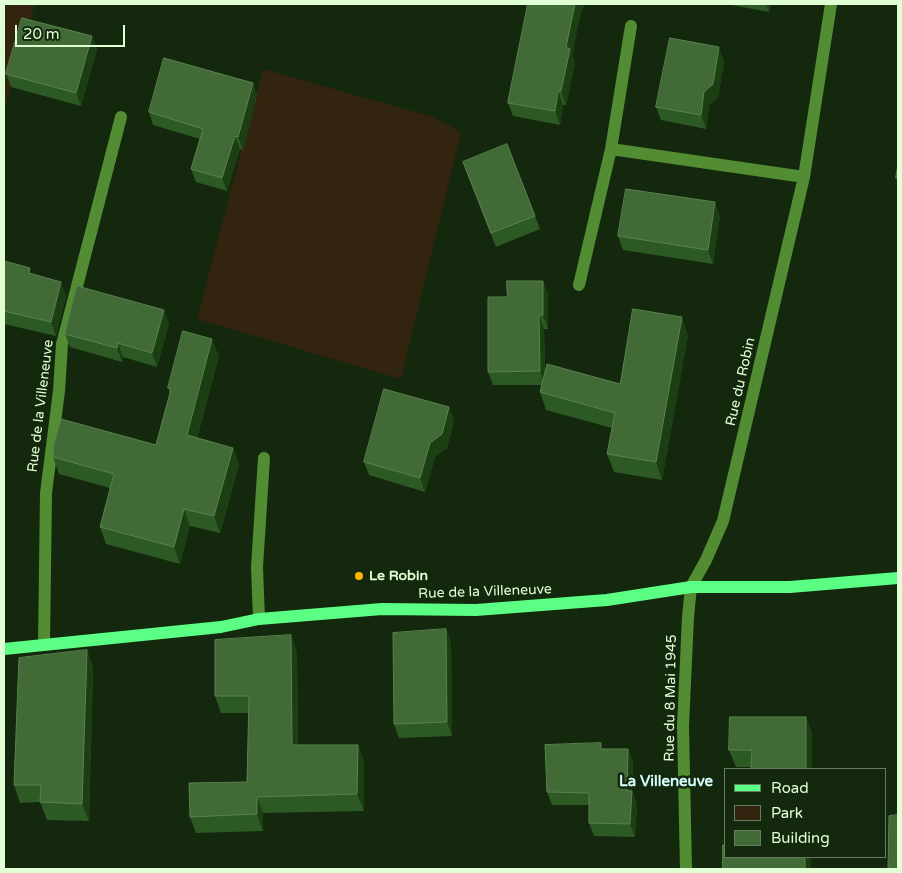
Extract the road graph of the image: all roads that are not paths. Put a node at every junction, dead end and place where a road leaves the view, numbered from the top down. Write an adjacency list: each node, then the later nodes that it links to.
1 (831, 4): 5 (street, Rue du Robin)
2 (631, 26): 4 (street)
3 (121, 117): 11 (street, Rue de la Villeneuve)
4 (611, 149): 5 (street); 6 (street)
5 (804, 178): 9 (street, Rue du Robin)
6 (580, 285)
7 (264, 458): 10 (street)
8 (898, 578): 9 (main road, Rue de la Villeneuve)
9 (691, 588): 10 (main road, Rue de la Villeneuve); 13 (street, Rue du 8 Mai 1945)
10 (259, 618): 11 (main road, Rue de la Villeneuve)
11 (44, 645): 12 (main road, Rue de la Villeneuve)
12 (4, 649)
13 (686, 869)

